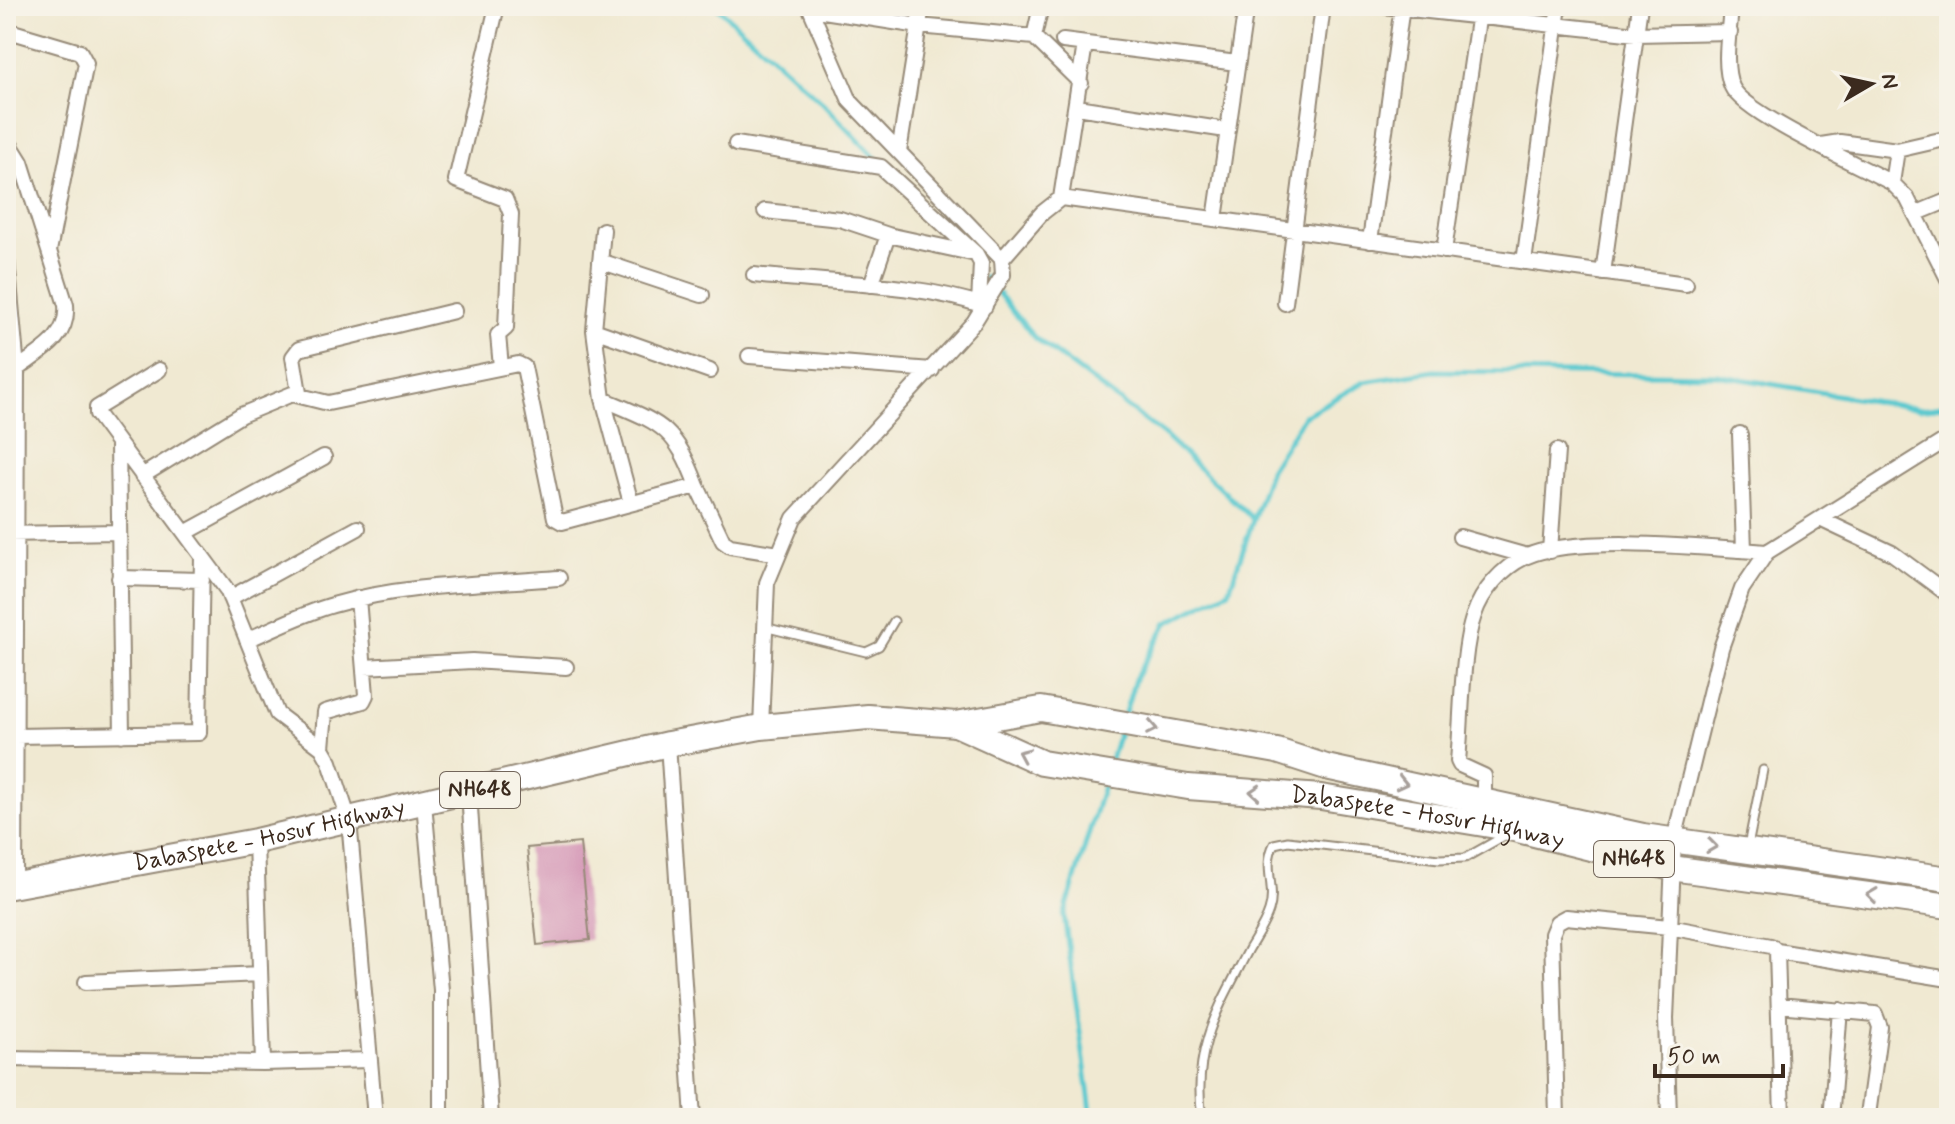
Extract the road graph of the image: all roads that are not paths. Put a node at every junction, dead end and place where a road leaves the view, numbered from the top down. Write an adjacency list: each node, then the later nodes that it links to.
1 (497, 6): 59 (street)
2 (922, 6): 14 (street)
3 (1041, 6): 18 (street)
4 (1246, 6): 21 (street)
5 (1323, 6): 38 (street)
6 (1383, 6): 11 (street)
7 (1559, 6): 13 (street)
8 (1640, 6): 17 (street)
9 (1731, 6): 16 (street)
10 (810, 7): 14 (street); 30 (street)
11 (1402, 7): 12 (street); 40 (street)
12 (1480, 10): 13 (street); 43 (street)
13 (1557, 22): 17 (street); 46 (street)
14 (919, 26): 18 (street); 30 (street)
15 (6, 30): 42 (street)
16 (1730, 32): 17 (street); 28 (street)
17 (1636, 34): 48 (street)
18 (1034, 37): 22 (street)
19 (1063, 41): 20 (street)
20 (1085, 44): 21 (street); 22 (street)
21 (1237, 63): 24 (street)
22 (1081, 83): 23 (street)
23 (1077, 107): 24 (street); 32 (street)
24 (1226, 130): 36 (street)
25 (6, 138): 42 (street)
26 (1949, 138): 29 (street)
27 (736, 144): 44 (street)
28 (1821, 145): 29 (street); 31 (street)
29 (1897, 150): 31 (street)
30 (899, 152): 47 (street)
31 (1892, 183): 35 (street)
32 (1061, 198): 36 (street); 47 (street)
33 (1949, 200): 35 (street)
34 (765, 211): 39 (street)
35 (1915, 214): 50 (street)
36 (1215, 219): 38 (street)
37 (603, 230): 45 (street)
38 (1295, 230): 40 (street); 54 (street)
39 (888, 235): 44 (street); 52 (street)
40 (1370, 241): 43 (street)
41 (6, 249): 60 (street)
42 (49, 251): 60 (street)
43 (1444, 251): 46 (street)
44 (976, 254): 55 (street)
45 (600, 261): 53 (street); 57 (street)
46 (1524, 262): 48 (street)
47 (1003, 267): 55 (street)
48 (1603, 273): 51 (street)
49 (754, 275): 52 (street)
50 (1949, 281)
51 (1686, 284)
52 (871, 285): 55 (street)
53 (702, 295)
54 (1285, 303)
55 (984, 304): 62 (street)
56 (454, 311): 64 (street)
57 (594, 330): 63 (street); 65 (street)
58 (749, 356): 62 (street)
59 (501, 367): 64 (street); 73 (street)
60 (12, 369): 78 (street)
61 (159, 370): 68 (street)
62 (932, 370): 83 (street)
63 (710, 371)
64 (299, 393): 71 (street)
65 (603, 399): 72 (street); 73 (street)
66 (1740, 434): 80 (street)
67 (1949, 438): 74 (street)
68 (118, 444): 71 (street); 76 (street)
69 (1557, 451): 81 (street)
70 (324, 457): 77 (street)
71 (142, 476): 77 (street)
72 (697, 486): 73 (street); 83 (street)
73 (631, 503)
74 (1820, 519): 82 (street); 89 (street)
75 (358, 528): 90 (street)
76 (117, 532): 78 (street); 86 (street)
77 (187, 532): 84 (street)
78 (12, 534): 100 (street)
79 (1460, 537): 85 (street)
80 (1744, 550): 81 (street); 82 (street)
81 (1550, 551): 85 (street)
82 (1767, 552): 111 (street)
83 (779, 554): 93 (street)
84 (202, 555): 88 (street); 90 (street)
85 (1527, 556): 107 (street)
86 (119, 578): 88 (street); 99 (street)
87 (559, 578): 91 (street)
88 (202, 580): 99 (street)
89 (1949, 595)
90 (230, 598): 94 (street)
91 (358, 598): 94 (street); 95 (street)
92 (894, 621): 93 (lane)
93 (764, 627): 98 (street)
94 (247, 640): 102 (street)
95 (364, 667): 96 (street); 102 (street)
96 (566, 667)
97 (956, 724): 98 (highway, Dabaspete - Hosur Highway / NH648); 103 (highway, Dabaspete - Hosur Highway / NH648, one-way to 103); 106 (highway, Dabaspete - Hosur Highway / NH648, one-way to 97)
98 (761, 727): 101 (highway, Dabaspete - Hosur Highway / NH648)
99 (122, 735): 100 (street)
100 (15, 736): 116 (street)
101 (668, 744): 105 (highway, Dabaspete - Hosur Highway / NH648); 133 (street)
102 (322, 748): 109 (street)
103 (1326, 767): 106 (highway); 107 (highway, NH648, one-way to 107)
104 (1763, 770): 113 (lane)
105 (469, 793): 108 (highway, Dabaspete - Hosur Highway / NH648); 132 (street)
106 (1321, 797): 110 (highway, Dabaspete - Hosur Highway / NH648)
107 (1484, 801): 111 (highway, NH648)
108 (424, 803): 109 (highway, Dabaspete - Hosur Highway / NH648); 131 (street)
109 (349, 820): 112 (highway, Dabaspete - Hosur Highway / NH648); 126 (street)
110 (1514, 829): 114 (highway, Dabaspete - Hosur Highway / NH648); 134 (lane)
111 (1674, 840): 113 (highway, NH648, one-way to 113); 114 (street)
112 (256, 841): 116 (highway, Dabaspete - Hosur Highway / NH648); 120 (street)
113 (1747, 851): 115 (highway, NH648)
114 (1671, 868): 117 (highway, Dabaspete - Hosur Highway / NH648, one-way to 114); 118 (street)
115 (1949, 879)
116 (10, 886)
117 (1949, 906)
118 (1669, 927): 119 (street); 135 (street); 136 (street)
119 (1777, 951): 121 (street); 123 (street)
120 (260, 974): 122 (street); 127 (street)
121 (1949, 979)
122 (86, 982)
123 (1779, 1005): 124 (street); 137 (street)
124 (1840, 1010): 128 (street); 129 (street)
125 (6, 1059): 127 (street)
126 (370, 1060): 127 (street); 130 (street)
127 (263, 1063)
128 (1832, 1107)
129 (1868, 1115)
130 (375, 1118)
131 (441, 1118)
132 (491, 1118)
133 (693, 1118)
134 (1202, 1118)
135 (1557, 1118)
136 (1669, 1118)
137 (1782, 1118)

